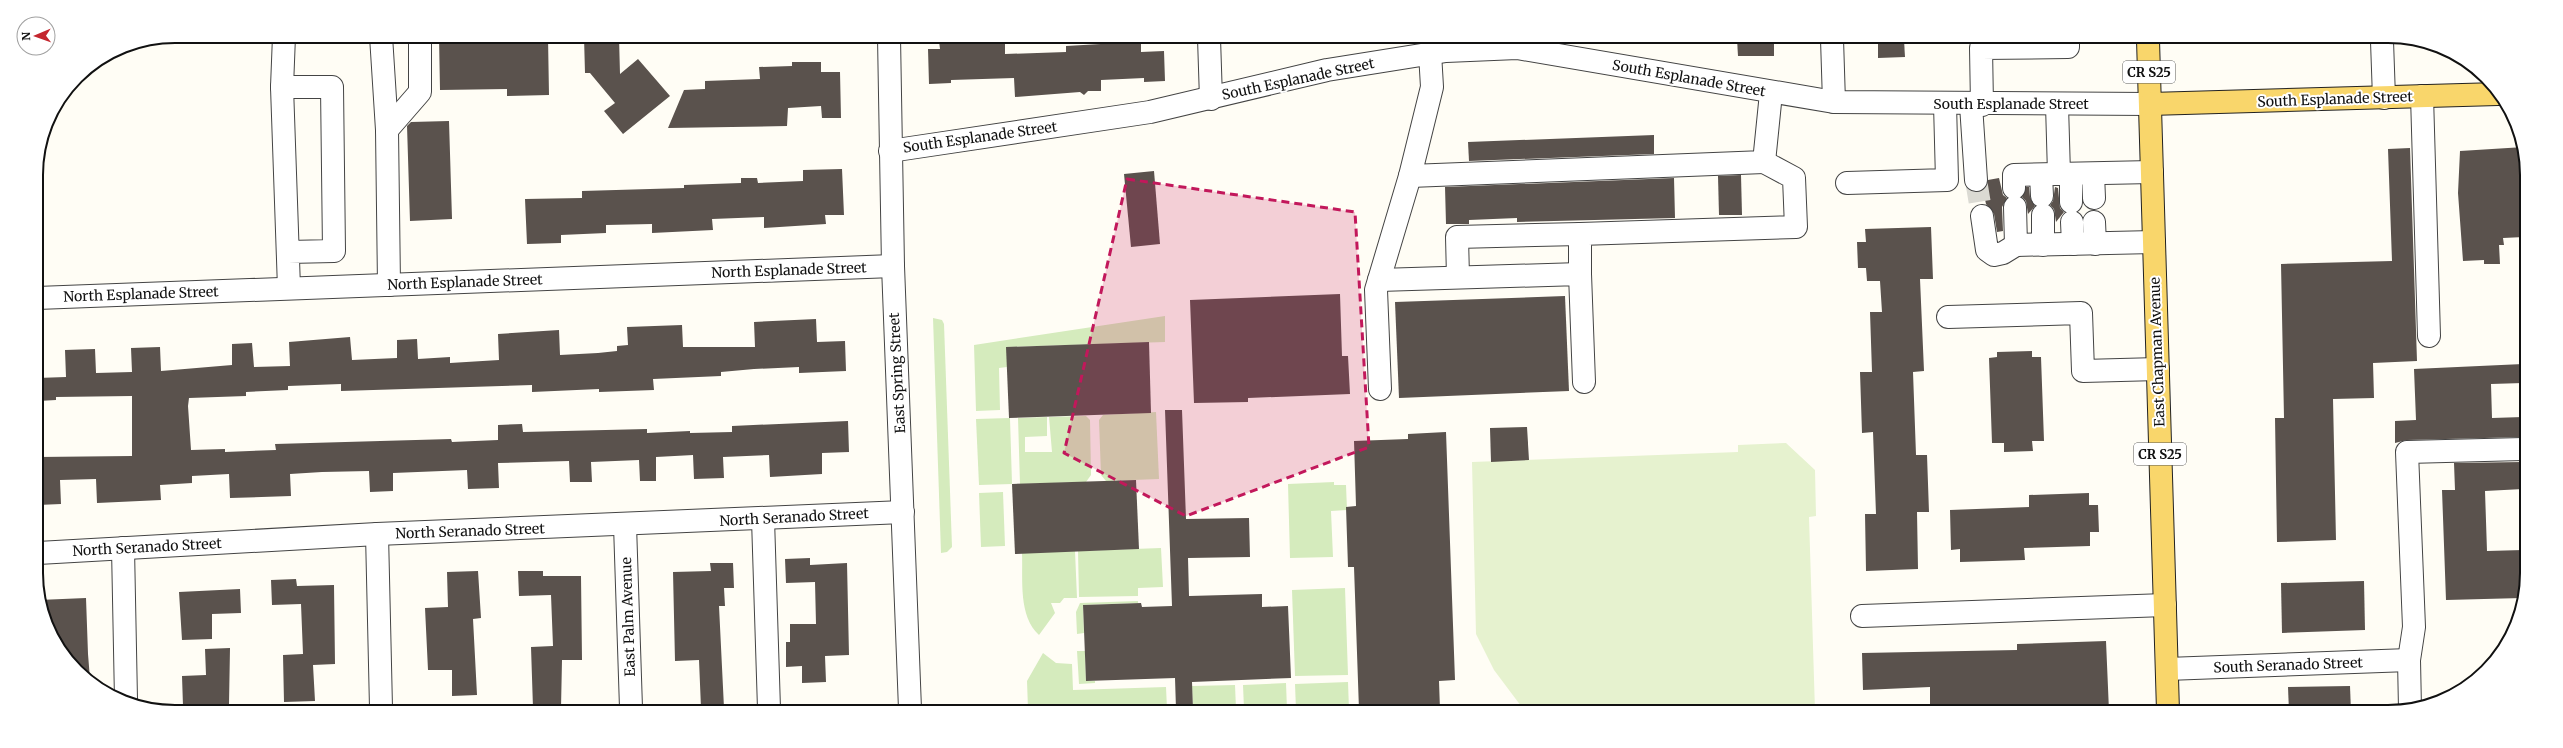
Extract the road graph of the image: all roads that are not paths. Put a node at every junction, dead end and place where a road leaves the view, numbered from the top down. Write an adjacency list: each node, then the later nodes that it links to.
1 (284, 43): 12 (street)
2 (381, 43): 23 (street)
3 (420, 43): 23 (street)
4 (889, 43): 24 (street, East Spring Street)
5 (1209, 43): 16 (street)
6 (1832, 43): 18 (street)
7 (2068, 43): 21 (street)
8 (2148, 43): 20 (main road, East Chapman Avenue / CR S25)
9 (2382, 43): 17 (street)
10 (1517, 44): 11 (street, South Esplanade Street); 13 (street, South Esplanade Street)
11 (1430, 53): 16 (street, South Esplanade Street); 29 (street)
12 (282, 87): 41 (street); 41 (street)
13 (1771, 93): 18 (street, South Esplanade Street); 25 (street)
14 (2492, 94): 15 (main road, South Esplanade Street)
15 (2422, 96): 17 (main road, South Esplanade Street); 50 (street)
16 (1211, 98): 24 (street, South Esplanade Street)
17 (2384, 98): 20 (main road, South Esplanade Street)
18 (1834, 102): 19 (street, South Esplanade Street)
19 (1945, 104): 21 (street, South Esplanade Street); 31 (street)
20 (2150, 104): 22 (street, South Esplanade Street); 26 (main road, East Chapman Avenue / CR S25)
21 (1976, 105): 22 (street, South Esplanade Street); 30 (street)
22 (2057, 105): 27 (street)
23 (387, 130): 46 (street)
24 (890, 151): 42 (street, East Spring Street)
25 (1764, 162): 29 (street); 35 (street)
26 (2152, 172): 28 (street); 36 (main road, East Chapman Avenue / CR S25)
27 (2057, 174): 28 (street); 37 (street); 39 (street); 40 (street)
28 (2093, 174): 32 (street)
29 (1410, 176): 45 (street)
30 (1976, 180)
31 (1847, 183)
32 (2094, 198)
33 (1982, 216): 40 (street)
34 (2094, 222): 38 (street)
35 (1580, 234): 43 (street); 44 (street)
36 (2154, 242): 38 (street); 51 (main road, East Chapman Avenue / CR S25)
37 (2073, 244): 38 (street); 39 (street)
38 (2095, 244)
39 (2043, 245): 40 (street)
40 (2016, 246)
41 (288, 252): 47 (street)
42 (893, 266): 46 (street, North Esplanade Street); 55 (street, East Spring Street)
43 (1580, 274): 44 (street); 52 (street)
44 (1458, 277): 45 (street)
45 (1379, 280): 53 (street)
46 (389, 285): 47 (street, North Esplanade Street)
47 (289, 288): 48 (street, North Esplanade Street)
48 (43, 298)
49 (1948, 317): 51 (street)
50 (2429, 336)
51 (2158, 370): 61 (main road, East Chapman Avenue / CR S25)
52 (1584, 382)
53 (1380, 388)
54 (2520, 449): 63 (street)
55 (903, 512): 56 (street, North Seranado Street); 70 (street, East Spring Street)
56 (763, 518): 57 (street, North Seranado Street); 69 (street)
57 (625, 525): 58 (street, North Seranado Street); 68 (street, East Palm Avenue)
58 (377, 534): 59 (street, North Seranado Street); 67 (street)
59 (123, 548): 60 (street, North Seranado Street); 65 (street)
60 (43, 553)
61 (2165, 605): 62 (street); 64 (main road, East Chapman Avenue / CR S25)
62 (1862, 616)
63 (2409, 660): 64 (street, South Seranado Street); 66 (street)
64 (2167, 669): 71 (main road, East Chapman Avenue / CR S25)
65 (126, 695)
66 (2410, 703)
67 (381, 705)
68 (631, 705)
69 (769, 705)
70 (910, 705)
71 (2168, 705)

